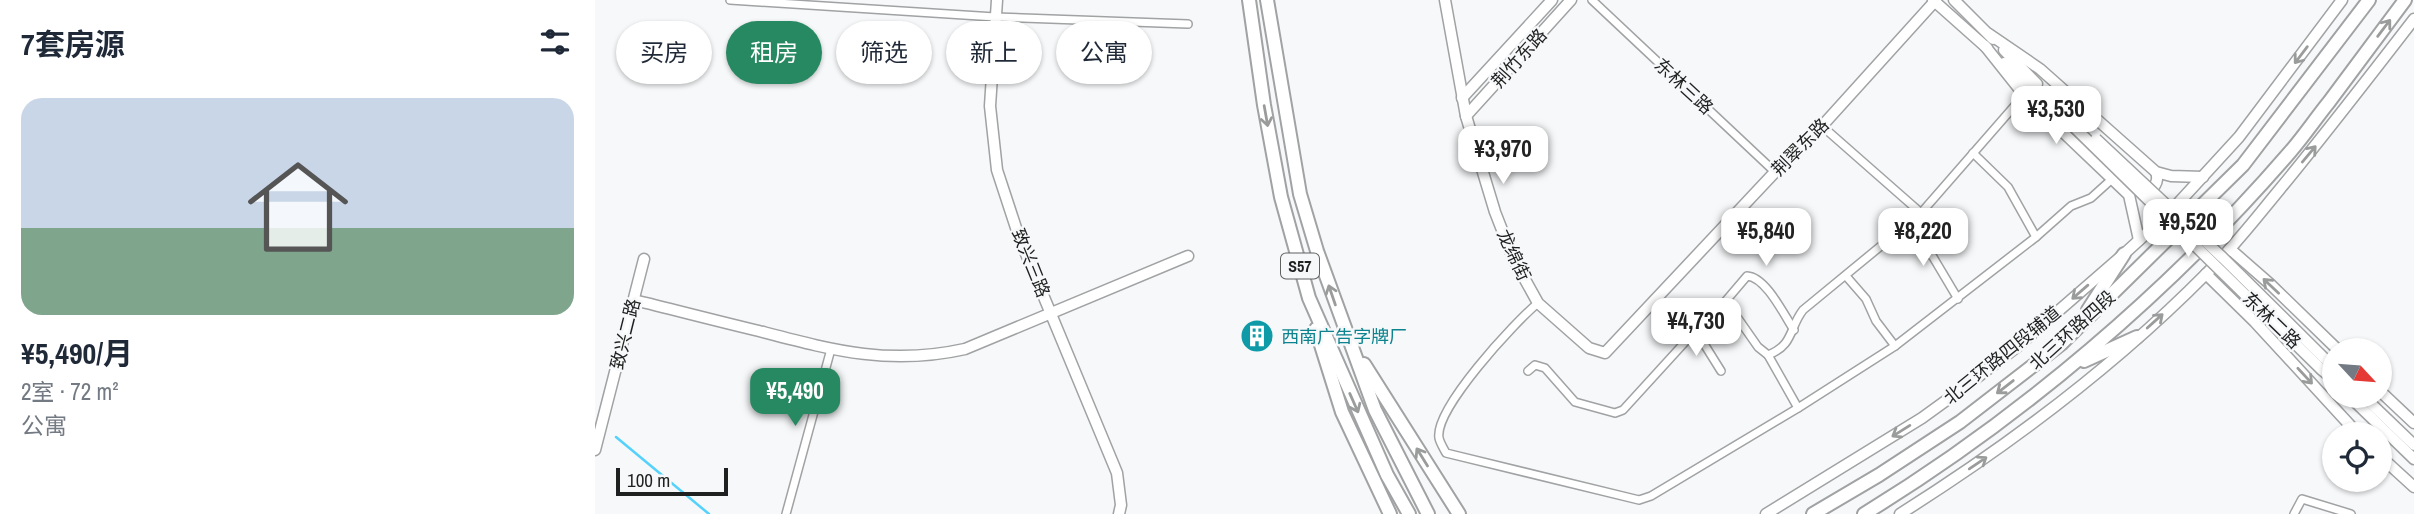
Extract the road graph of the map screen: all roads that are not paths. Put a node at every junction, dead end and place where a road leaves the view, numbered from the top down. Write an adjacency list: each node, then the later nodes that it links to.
1 (730, 0): 14 (street)
2 (997, 0): 14 (main road, 致兴三路)
3 (1249, 0): 40 (highway, S57, one-way to 40)
4 (1266, 0): 50 (highway, S57, one-way to 4)
5 (1445, 0): 20 (main road, 龙绵街)
6 (1552, 0): 20 (main road)
7 (1571, 0): 21 (main road, 荆竹东路)
8 (1592, 0): 25 (street, 东林三路)
9 (1934, 0): 18 (main road, 东林二路); 23 (main road, 荆翠东路)
10 (1954, 0): 17 (main road, 东林二路)
11 (2342, 0): 27 (main road, 北三环路四段辅道, one-way to 27)
12 (2369, 0): 46 (highway, 北三环路四段)
13 (2405, 0): 59 (highway, 北三环路四段, one-way to 13)
14 (995, 17): 16 (street); 45 (main road, 致兴三路)
15 (2414, 19): 34 (main road, one-way to 15)
16 (1188, 24)
17 (1989, 34): 22 (main road, 东林二路); 26 (main road)
18 (1985, 46): 19 (main road); 22 (main road, 东林二路)
19 (2024, 95): 24 (street); 28 (main road)
20 (1462, 98): 21 (main road, 龙绵街)
21 (1466, 116): 43 (main road, 龙绵街)
22 (2076, 125): 56 (main road, 东林二路, bridge)
23 (1822, 126): 25 (main road, 荆翠东路); 30 (street)
24 (1973, 153): 30 (street); 32 (street)
25 (1775, 172): 54 (main road, 荆翠东路)
26 (2156, 172): 27 (main road); 29 (main road)
27 (2203, 177): 33 (main road, 北三环路四段辅道)
28 (2112, 179): 29 (main road); 32 (street)
29 (2129, 195): 33 (main road)
30 (1921, 213): 31 (street)
31 (1907, 225): 39 (street); 41 (street)
32 (2036, 237): 41 (street)
33 (2139, 240): 35 (main road, 北三环路四段辅道)
34 (2230, 249): 38 (main road); 51 (main road, one-way to 34)
35 (2124, 254): 46 (highway); 79 (main road, 北三环路四段辅道, one-way to 79)
36 (1188, 256): 45 (main road)
37 (644, 258): 42 (main road, 致兴二路)
38 (2206, 274): 49 (main road, one-way to 38); 64 (main road, one-way to 64)
39 (1846, 276): 48 (street); 52 (street)
40 (1309, 298): 75 (highway); 76 (highway, S57, one-way to 76)
41 (1958, 299): 52 (street)
42 (634, 300): 53 (main road); 67 (main road, 致兴二路)
43 (1538, 303): 54 (main road, 龙绵街); 61 (street)
44 (1724, 303): 47 (street); 48 (street); 55 (street)
45 (1051, 314): 53 (main road); 74 (main road, 致兴三路)
46 (2076, 330): 71 (highway, 北三环路四段, one-way to 71)
47 (1696, 331): 57 (street); 58 (street)
48 (1794, 331): 55 (street)
49 (2137, 337): 59 (highway); 82 (main road, one-way to 49)
50 (1347, 338): 77 (highway, S57); 78 (highway, one-way to 50)
51 (2326, 338)
52 (1895, 346): 61 (street)
53 (831, 349): 73 (street)
54 (1605, 353)
55 (1768, 355): 61 (street)
56 (2322, 360)
57 (1528, 370)
58 (1721, 371)
59 (2042, 388): 72 (highway, 北三环路四段)
60 (2392, 402): 65 (main road)
61 (1798, 408)
62 (2361, 408): 68 (main road)
63 (2375, 408): 66 (main road)
64 (2347, 422)
65 (2414, 423)
66 (2414, 446)
67 (595, 450)
68 (2414, 459)
69 (2392, 467): 70 (main road)
70 (2414, 487)
71 (1827, 506): 80 (highway); 81 (highway, 北三环路四段)
72 (1870, 511)
73 (786, 514)
74 (1119, 514)
75 (1390, 514)
76 (1409, 514)
77 (1428, 514)
78 (1459, 514)
79 (1766, 514)
80 (1805, 514)
81 (1813, 514)
82 (1900, 514)
83 (2294, 514): 84 (street)
84 (2351, 514)

